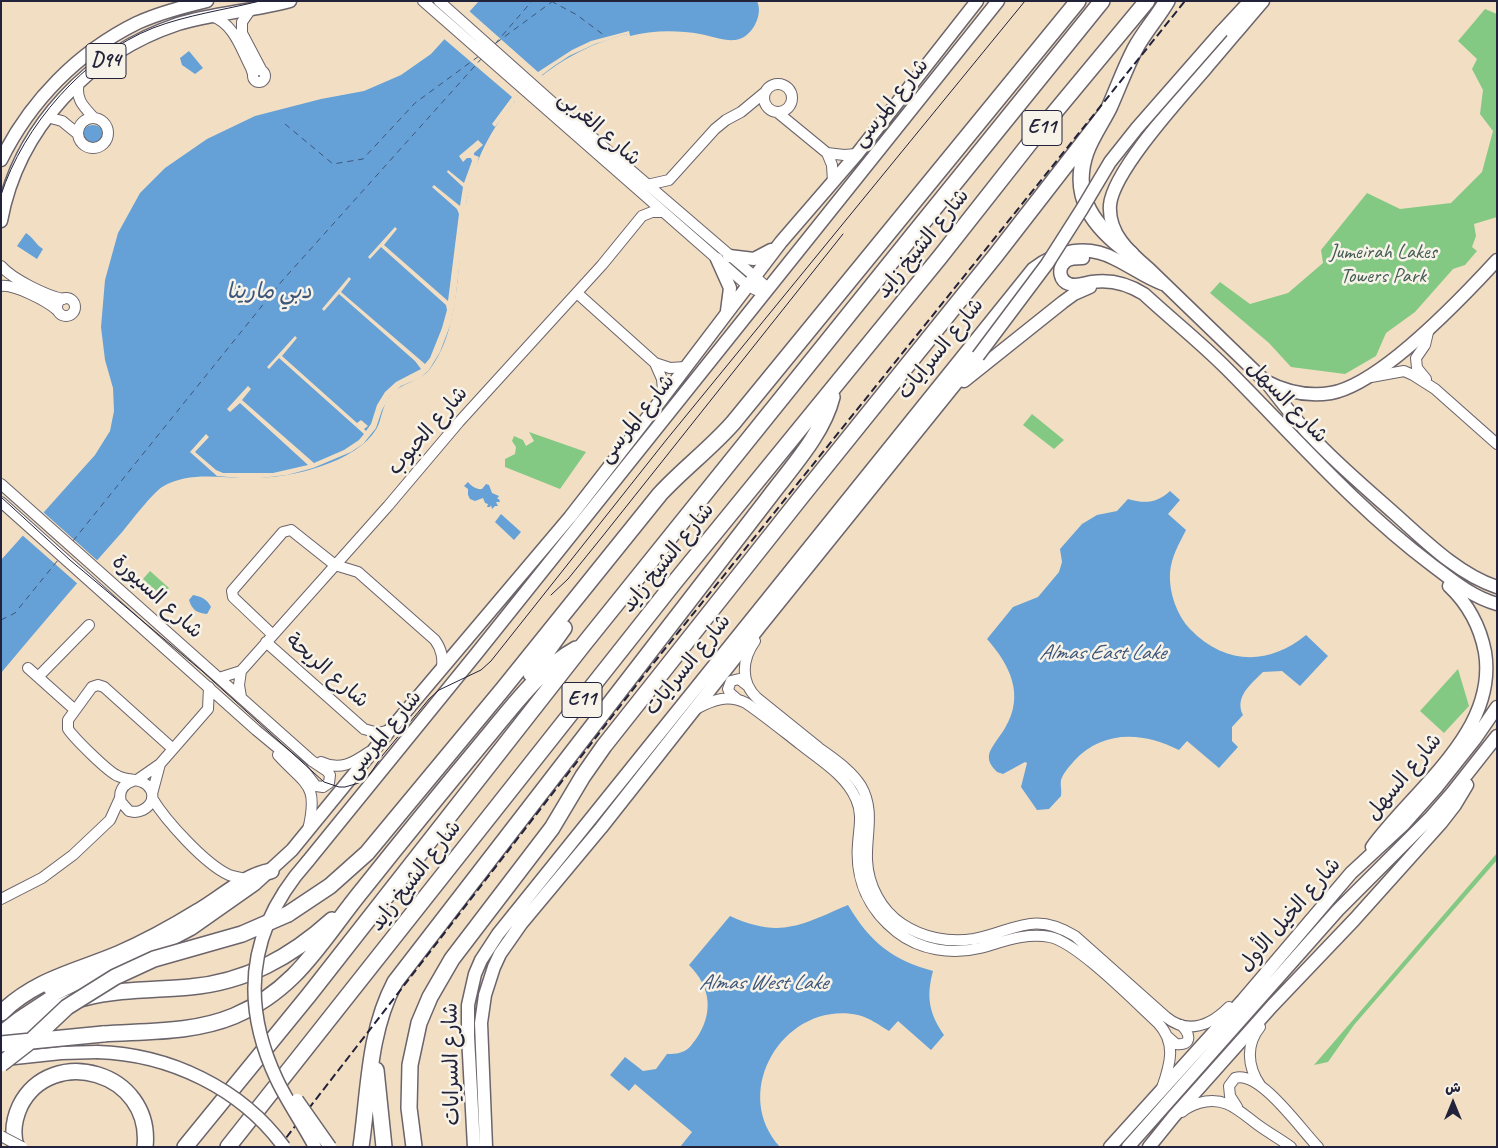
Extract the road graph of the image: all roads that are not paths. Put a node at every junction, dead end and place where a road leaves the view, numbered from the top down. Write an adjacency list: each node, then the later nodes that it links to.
1 (207, 1): 28 (main road, D94)
2 (290, 1): 13 (main road, D94)
3 (423, 1): 23 (street, شارع الغربى)
4 (439, 1): 23 (street, شارع الغربى)
5 (976, 1): 27 (main road, شارع المرسى)
6 (998, 1): 46 (main road, شارع المرسى)
7 (1078, 1): 65 (highway)
8 (1102, 1): 72 (highway, شارع الشيخ زايد / E11)
9 (1147, 1): 56 (highway, شارع الشيخ زايد / E11)
10 (1167, 1): 20 (highway)
11 (1250, 1): 58 (main road, شارع السرايات, bridge)
12 (1263, 1): 37 (main road, شارع السرايات)
13 (250, 10): 14 (main road, D94); 14 (street)
14 (211, 16): 15 (main road, D94)
15 (79, 82): 21 (main road, D94); 22 (street)
16 (764, 93): 17 (street); 18 (street); 19 (street)
17 (791, 104): 19 (street); 24 (street)
18 (741, 112): 19 (street); 29 (street)
19 (774, 112): 24 (street)
20 (1107, 112): 37 (highway); 140 (highway)
21 (47, 117): 25 (street); 35 (main road, D94)
22 (94, 118): 25 (street); 25 (street)
23 (567, 122): 31 (street, شارع الغربى)
24 (801, 130): 26 (street)
25 (78, 134)
26 (827, 153): 27 (street); 30 (street)
27 (857, 154): 30 (main road, شارع المرسى)
28 (1, 160)
29 (669, 180): 31 (street); 32 (street)
30 (833, 182): 36 (main road, شارع المرسى)
31 (644, 189): 32 (street, شارع الغربى); 33 (street, شارع الغربى); 34 (street)
32 (671, 204): 38 (street, شارع الغربى)
33 (663, 212): 34 (street); 38 (street, شارع الغربى)
34 (642, 216): 47 (street, شارع الحبوب)
35 (1, 221)
36 (781, 242): 38 (main road); 43 (main road, شارع المرسى)
37 (1131, 254): 44 (main road, شارع السرايات)
38 (724, 257): 43 (street, شارع الغربى); 50 (main road)
39 (1497, 260): 51 (main road, شارع السرايات)
40 (1, 266): 48 (street)
41 (1134, 270): 42 (main road); 44 (main road, شارع السرايات); 67 (main road, شارع السرايات)
42 (1114, 281): 58 (main road, شارع السرايات); 63 (main road, شارع السهل)
43 (751, 282): 46 (street, شارع الغربى); 50 (main road, شارع المرسى)
44 (1163, 284): 55 (main road, شارع السرايات)
45 (1, 286): 49 (street)
46 (767, 290): 124 (main road, شارع المرسى, bridge)
47 (577, 293): 52 (street); 64 (street, شارع الحبوب)
48 (64, 299): 49 (street); 49 (street)
49 (58, 310)
50 (726, 315): 53 (main road, شارع المرسى)
51 (1429, 328): 54 (main road, شارع السرايات); 57 (street)
52 (655, 363): 53 (street); 59 (street)
53 (686, 367): 59 (main road, شارع المرسى)
54 (1366, 379): 55 (main road, شارع السرايات); 57 (street)
55 (1265, 381): 66 (main road)
56 (833, 389): 121 (highway); 134 (highway, شارع الشيخ زايد / E11)
57 (1434, 390): 60 (street)
58 (945, 397): 67 (main road, شارع السرايات)
59 (662, 400): 74 (main road, شارع المرسى)
60 (1497, 444)
61 (1, 484): 77 (street, شارع السيورة)
62 (1, 502): 79 (street, شارع السيورة)
63 (1425, 560): 68 (main road, شارع السهل); 105 (main road, شارع السهل)
64 (334, 565): 71 (street, شارع الحبوب); 71 (street, شارع الريحة); 74 (street)
65 (591, 581): 93 (highway); 123 (highway, bridge)
66 (1497, 587)
67 (784, 588): 70 (main road, شارع السرايات); 112 (main road, شارع السرايات)
68 (1497, 604)
69 (88, 625): 76 (street)
70 (761, 626): 78 (street); 86 (main road, شارع السرايات)
71 (270, 639): 75 (street, شارع الحبوب); 88 (street, شارع الريحة)
72 (584, 644): 93 (highway); 133 (highway, شارع الشيخ زايد / E11)
73 (28, 668): 76 (street)
74 (442, 669): 88 (main road, شارع المرسى)
75 (241, 671): 77 (street); 80 (street)
76 (38, 678): 85 (street)
77 (219, 678): 80 (street, شارع السيورة)
78 (748, 686): 81 (street); 117 (street)
79 (209, 687): 82 (street, شارع السيورة); 84 (street)
80 (241, 697): 90 (street, شارع السيورة)
81 (737, 699): 86 (street); 119 (street)
82 (227, 704): 84 (street); 87 (street, شارع السيورة)
83 (1497, 707): 105 (main road, شارع الخيل الأول)
84 (208, 709): 92 (street)
85 (75, 710): 92 (street); 96 (street)
86 (693, 711): 112 (main road, شارع السرايات)
87 (256, 730): 90 (street, شارع السيورة); 104 (street, شارع السيورة)
88 (390, 730): 91 (main road, شارع المرسى)
89 (1497, 736): 95 (main road, شارع الخيل الأول)
90 (288, 739): 91 (street, شارع السيورة)
91 (380, 744): 104 (main road, شارع المرسى)
92 (173, 749): 94 (street)
93 (473, 754): 109 (highway)
94 (160, 764): 97 (street); 99 (street)
95 (1476, 764): 115 (main road); 144 (main road, شارع الخيل الأول)
96 (114, 774): 97 (street); 98 (street)
97 (135, 780): 98 (street); 99 (street)
98 (120, 794): 100 (street); 102 (street)
99 (152, 796): 101 (street); 103 (street)
100 (129, 812): 101 (street); 102 (street)
101 (140, 812): 103 (street)
102 (110, 820): 111 (street)
103 (168, 820): 107 (street)
104 (307, 832): 106 (main road, شارع المرسى)
105 (1363, 860): 114 (main road, شارع الخيل الأول)
106 (272, 871): 108 (highway); 113 (main road, شارع المرسى)
107 (223, 872): 108 (street); 110 (street)
108 (248, 879): 110 (highway)
109 (362, 891): 120 (highway); 120 (highway, bridge)
110 (220, 897): 116 (highway)
111 (2, 898)
112 (533, 900): 141 (main road, شارع السرايات); 142 (main road, شارع السرايات)
113 (86, 978): 116 (highway); 118 (main road, شارع المرسى)
114 (1243, 1000): 117 (street); 126 (main road, شارع الخيل الأول)
115 (1272, 1006): 125 (street); 128 (main road)
116 (1, 1014)
117 (1180, 1025): 119 (street)
118 (1, 1032)
119 (1168, 1037): 126 (street)
120 (1, 1044)
121 (375, 1046): 138 (highway); 139 (highway)
122 (1, 1060): 135 (main road, bridge)
123 (1, 1064)
124 (271, 1064): 136 (main road, bridge); 137 (main road, bridge)
125 (1262, 1087): 127 (street); 147 (street)
126 (1161, 1090): 143 (main road, شارع الخيل الأول)
127 (1238, 1108): 128 (street); 146 (street)
128 (1160, 1134): 145 (main road)
129 (1, 1136): 131 (street, bridge)
130 (16, 1147): 132 (highway)
131 (22, 1147)
132 (145, 1147)
133 (185, 1147)
134 (228, 1147)
135 (284, 1147)
136 (315, 1147)
137 (330, 1147)
138 (361, 1147)
139 (384, 1147)
140 (414, 1147)
141 (474, 1147)
142 (486, 1147)
143 (1110, 1147)
144 (1128, 1147)
145 (1149, 1147)
146 (1291, 1147)
147 (1318, 1147)

